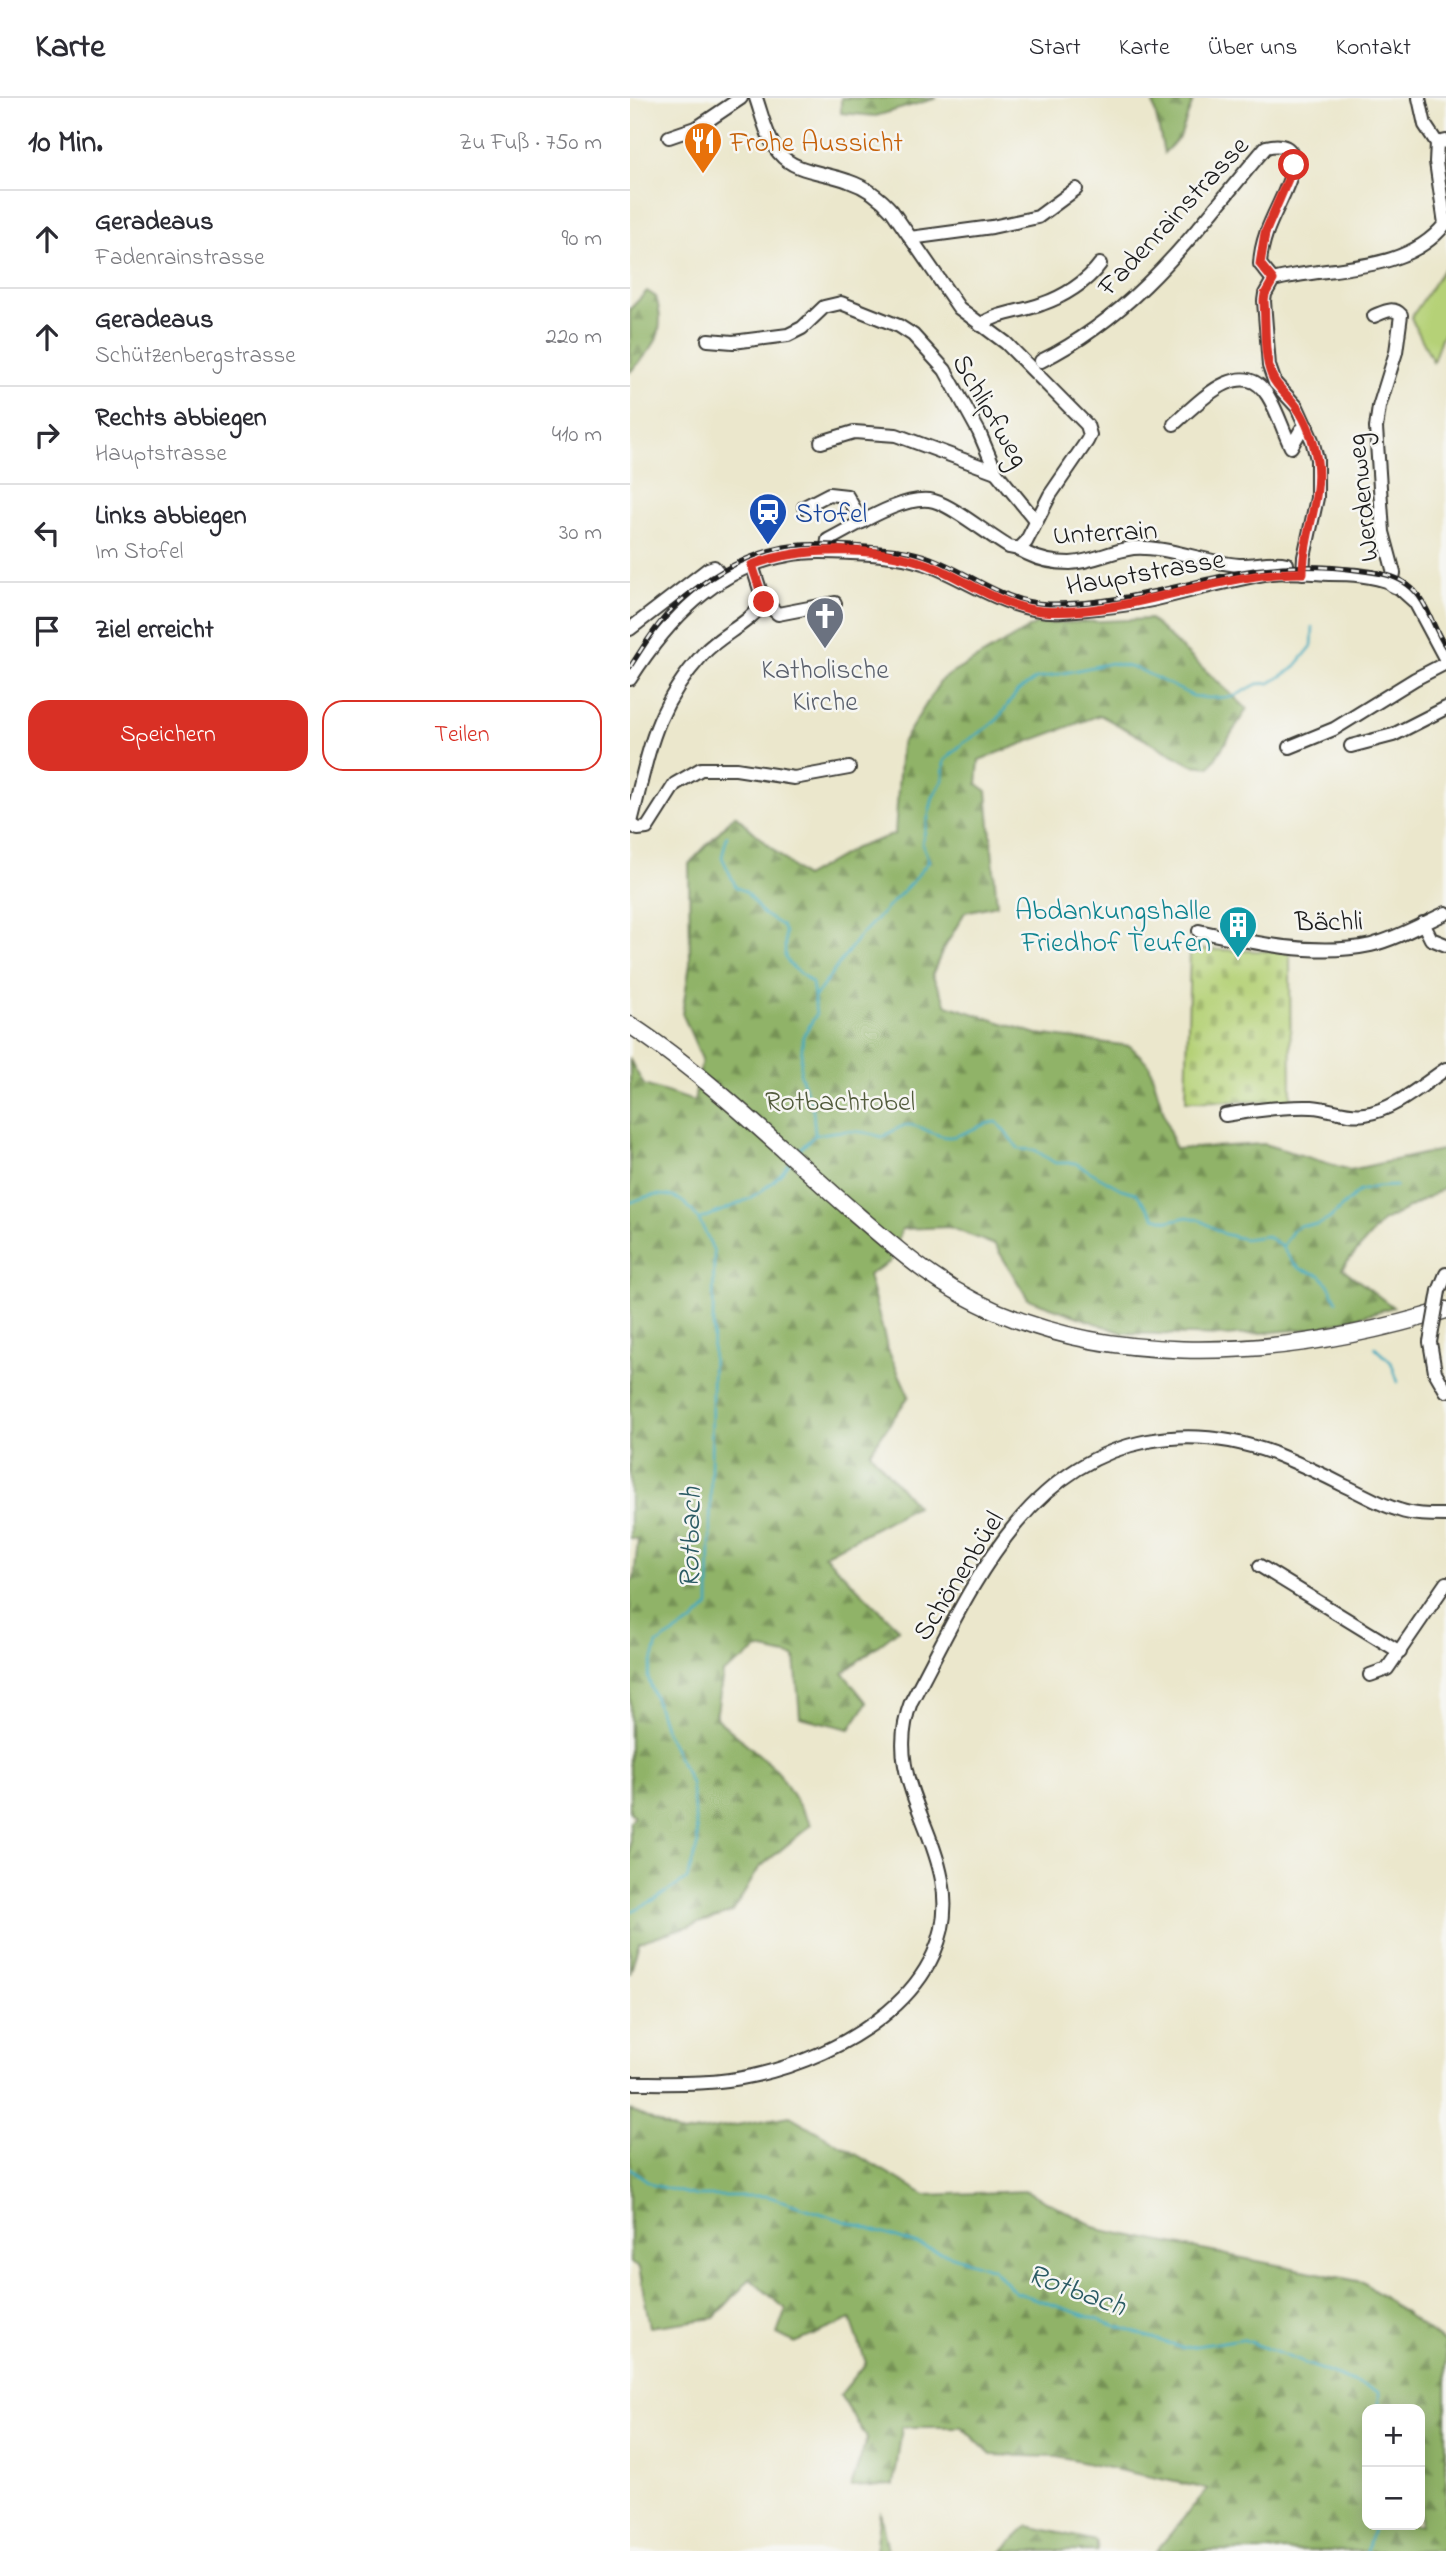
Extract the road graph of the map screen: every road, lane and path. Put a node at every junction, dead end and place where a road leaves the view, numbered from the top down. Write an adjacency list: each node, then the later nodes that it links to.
1 (741, 98): 4 (street)
2 (756, 98): 8 (street)
3 (1419, 98): 5 (street)
4 (669, 137)
5 (1442, 142): 7 (street)
6 (1076, 190): 8 (street)
7 (1445, 224): 10 (street)
8 (911, 238): 12 (street)
9 (1100, 264): 12 (street)
10 (1273, 280): 14 (street, Fadenrainstrasse); 16 (street)
11 (1374, 316): 28 (street, Werdenweg)
12 (980, 326): 20 (street)
13 (708, 340): 18 (street, Schlipfweg)
14 (1041, 361)
15 (1174, 424): 16 (street)
16 (1307, 427): 26 (street)
17 (821, 442): 18 (street)
18 (996, 472): 20 (street, Schlipfweg)
19 (804, 507): 21 (street)
20 (1036, 521): 22 (street)
21 (862, 522): 22 (street, Unterrain); 23 (street, Unterrain)
22 (1020, 548): 25 (street, Unterrain)
23 (825, 552): 24 (street, Hauptstrasse); 25 (street, Hauptstrasse)
24 (752, 565): 27 (street, Hauptstrasse); 29 (street)
25 (1287, 573): 26 (street, Hauptstrasse)
26 (1303, 573): 28 (street, Hauptstrasse)
27 (724, 579): 31 (street); 33 (street, Hauptstrasse)
28 (1394, 584): 32 (street)
29 (764, 602): 30 (street); 38 (street)
30 (835, 603)
31 (630, 629)
32 (1446, 662): 36 (street)
33 (630, 678)
34 (1446, 708): 35 (street)
35 (1352, 746)
36 (1290, 747)
37 (849, 768): 38 (street)
38 (631, 825)
39 (1446, 914): 40 (street, Bächli)
40 (1423, 923): 41 (street, Bächli); 42 (street)
41 (1199, 931)
42 (1446, 945)
43 (630, 1025): 47 (main road)
44 (1446, 1069): 45 (street)
45 (1225, 1115)
46 (1446, 1274): 48 (street, bridge)
47 (1446, 1310)
48 (1446, 1391)
49 (1446, 1515): 54 (street, Schönenbüel)
50 (1260, 1566): 52 (street)
51 (1446, 1583): 52 (street)
52 (1400, 1652): 53 (street)
53 (1370, 1675)
54 (630, 2083)

